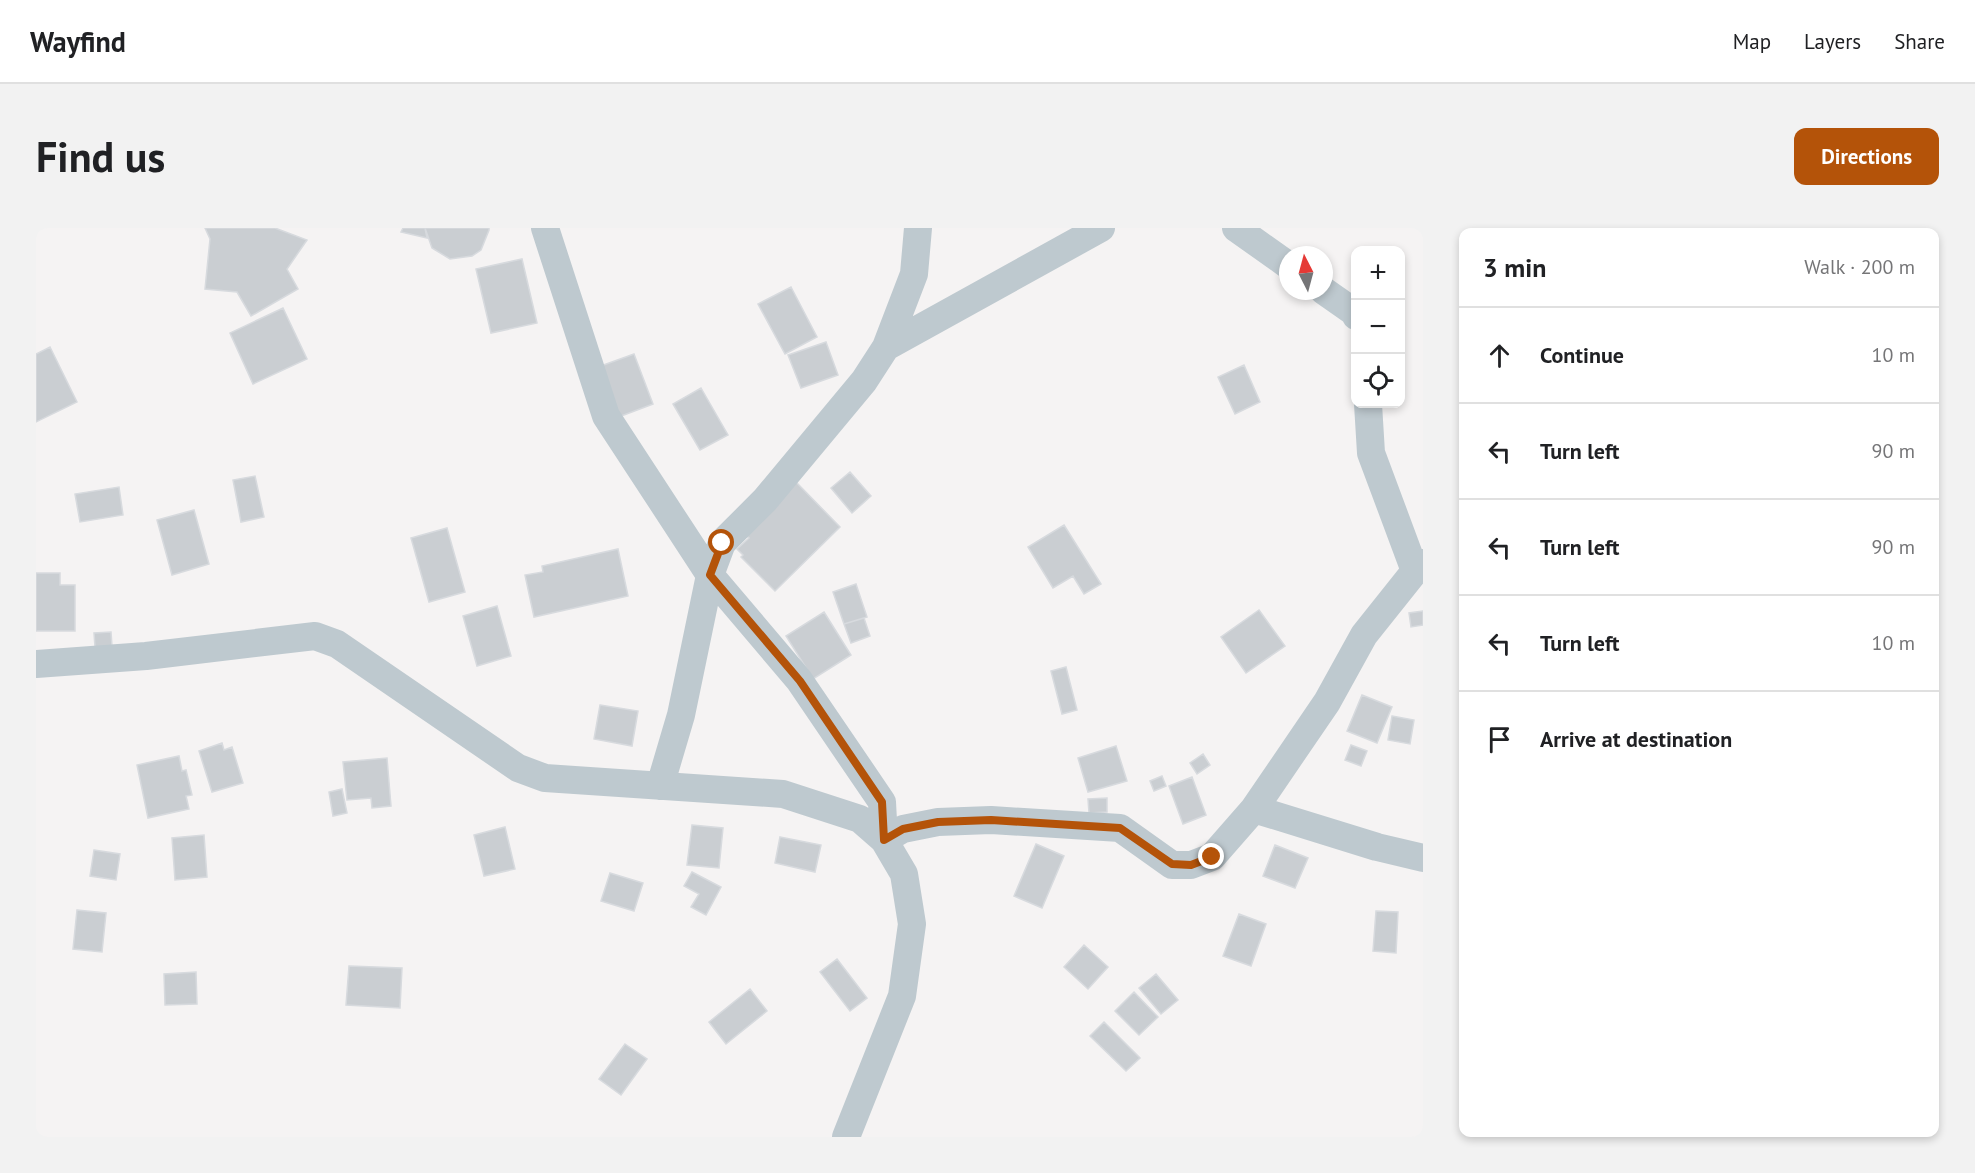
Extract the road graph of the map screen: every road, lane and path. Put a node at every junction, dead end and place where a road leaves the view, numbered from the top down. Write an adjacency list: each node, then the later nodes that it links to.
1 (545, 228): 11 (street)
2 (918, 228): 8 (street)
3 (1101, 228): 8 (street)
4 (1236, 228): 5 (street)
5 (1279, 259)
6 (1333, 297): 7 (street)
7 (1351, 310)
8 (886, 347): 11 (street)
9 (1368, 408): 10 (street)
10 (1419, 567): 14 (street)
11 (710, 575): 13 (street); 15 (street)
12 (36, 664): 13 (street)
13 (660, 786): 15 (street)
14 (1254, 809): 15 (street); 16 (street)
15 (884, 840): 17 (street)
16 (1423, 858)
17 (846, 1137)

